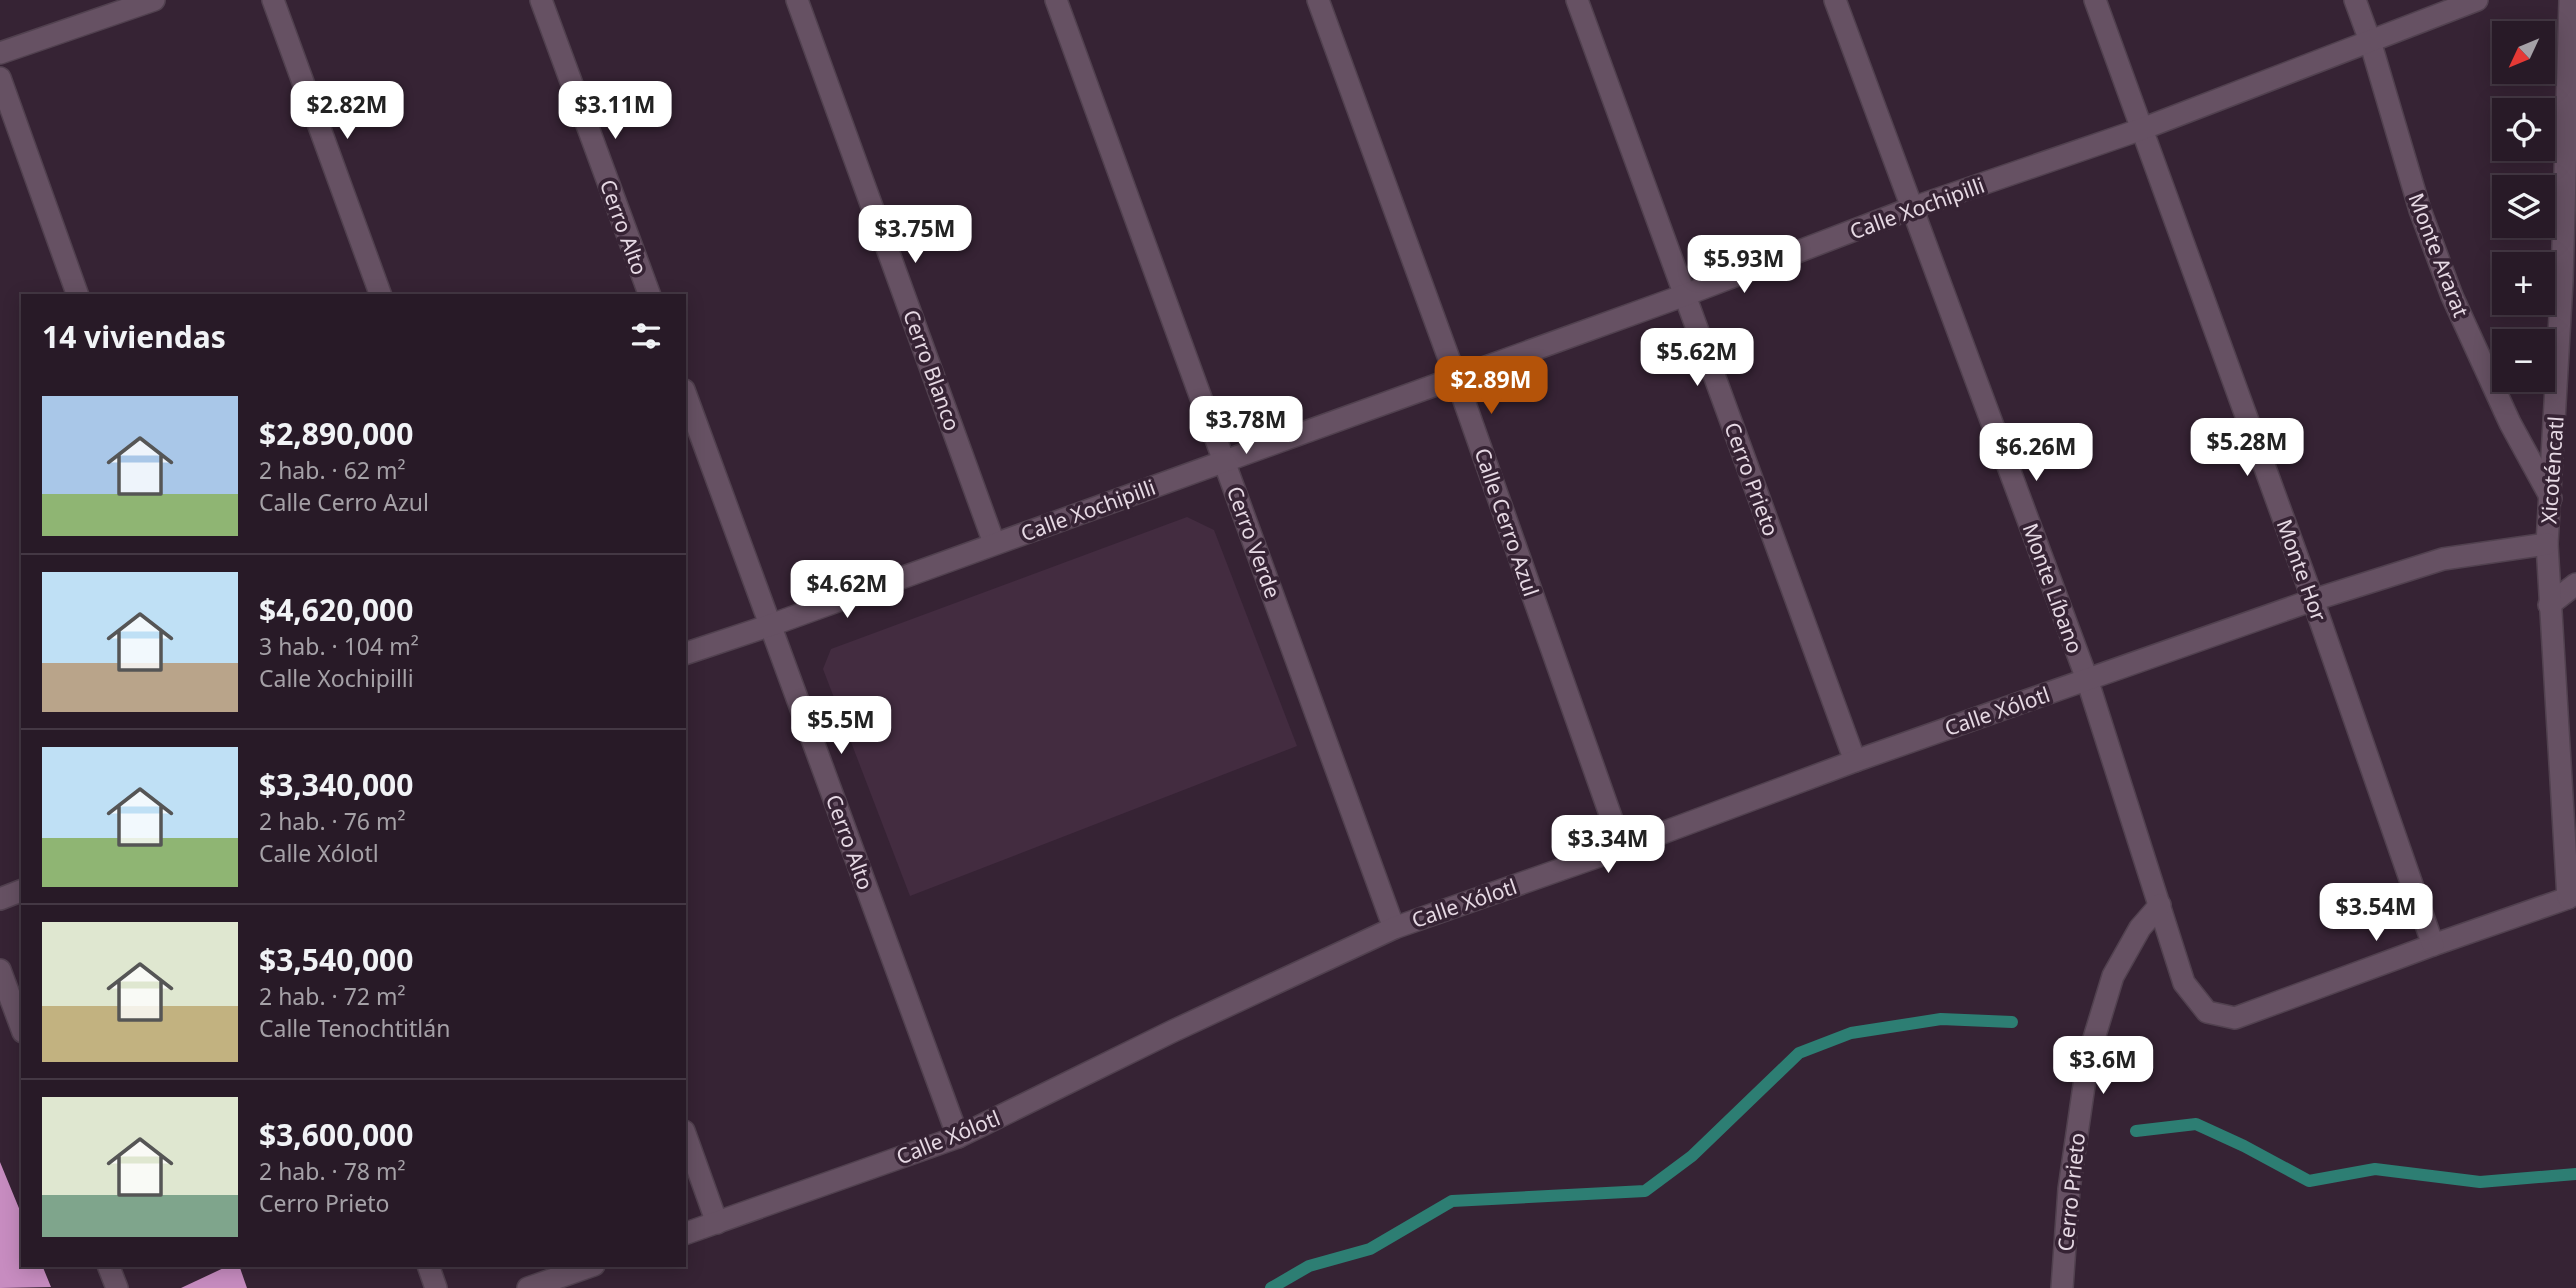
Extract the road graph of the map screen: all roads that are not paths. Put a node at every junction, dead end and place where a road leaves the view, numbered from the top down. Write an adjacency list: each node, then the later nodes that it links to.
1 (154, 0): 14 (street)
2 (273, 0): 20 (street)
3 (541, 0): 21 (street, Cerro Alto)
4 (797, 0): 27 (street, Cerro Blanco)
5 (1055, 0): 25 (street, Cerro Verde)
6 (1318, 0): 23 (street, Calle Cerro Azul)
7 (1577, 0): 22 (street, Cerro Prieto)
8 (1835, 0): 17 (street, Monte Líbano)
9 (2095, 0): 16 (street, Monte Hor)
10 (2355, 0): 13 (street, Monte Ararat)
11 (2477, 0): 13 (street, Calle Xochipilli)
12 (2570, 0): 18 (street, Xicoténcatl)
13 (2370, 41): 16 (street, Calle Xochipilli); 26 (street, Monte Ararat)
14 (0, 53)
15 (0, 78): 19 (street)
16 (2142, 129): 17 (street, Calle Xochipilli); 30 (street, Monte Hor)
17 (1912, 208): 22 (street, Calle Xochipilli); 34 (street, Monte Líbano)
18 (2569, 277): 26 (street, Xicoténcatl)
19 (77, 294)
20 (380, 294)
21 (649, 294)
22 (1685, 295): 23 (street, Calle Xochipilli); 35 (street, Cerro Prieto)
23 (1456, 378): 25 (street, Calle Xochipilli); 36 (street, Calle Cerro Azul)
24 (686, 395): 32 (street, Cerro Alto)
25 (1225, 461): 27 (street, Calle Xochipilli); 41 (street, Cerro Verde)
26 (2551, 498): 28 (street, Xicoténcatl)
27 (994, 543): 32 (street, Calle Xochipilli)
28 (2547, 544): 30 (street, Calle Xólotl); 31 (street, Xicoténcatl)
29 (2576, 584): 31 (street)
30 (2314, 600): 34 (street, Calle Xólotl); 42 (street, Monte Hor)
31 (2549, 605): 38 (street, Xicoténcatl)
32 (771, 625): 33 (street, Calle Xochipilli); 46 (street, Cerro Alto)
33 (686, 653)
34 (2087, 679): 35 (street, Calle Xólotl); 40 (street, Monte Líbano)
35 (1856, 761): 36 (street, Calle Xólotl)
36 (1622, 848): 41 (street, Calle Xólotl)
37 (21, 891): 39 (street)
38 (2572, 896): 42 (street)
39 (0, 899)
40 (2160, 905): 42 (street, Monte Líbano); 55 (street, Cerro Prieto)
41 (1394, 928): 46 (street, Calle Xólotl)
42 (2432, 944)
43 (0, 970): 44 (street)
44 (21, 1027)
45 (686, 1137): 47 (street)
46 (958, 1137): 47 (street, Calle Xólotl)
47 (717, 1223): 48 (street, Calle Xólotl)
48 (686, 1233)
49 (109, 1267): 52 (street)
50 (429, 1267): 53 (street)
51 (588, 1267): 54 (street)
52 (117, 1288)
53 (436, 1288)
54 (528, 1288)
55 (2062, 1288)

